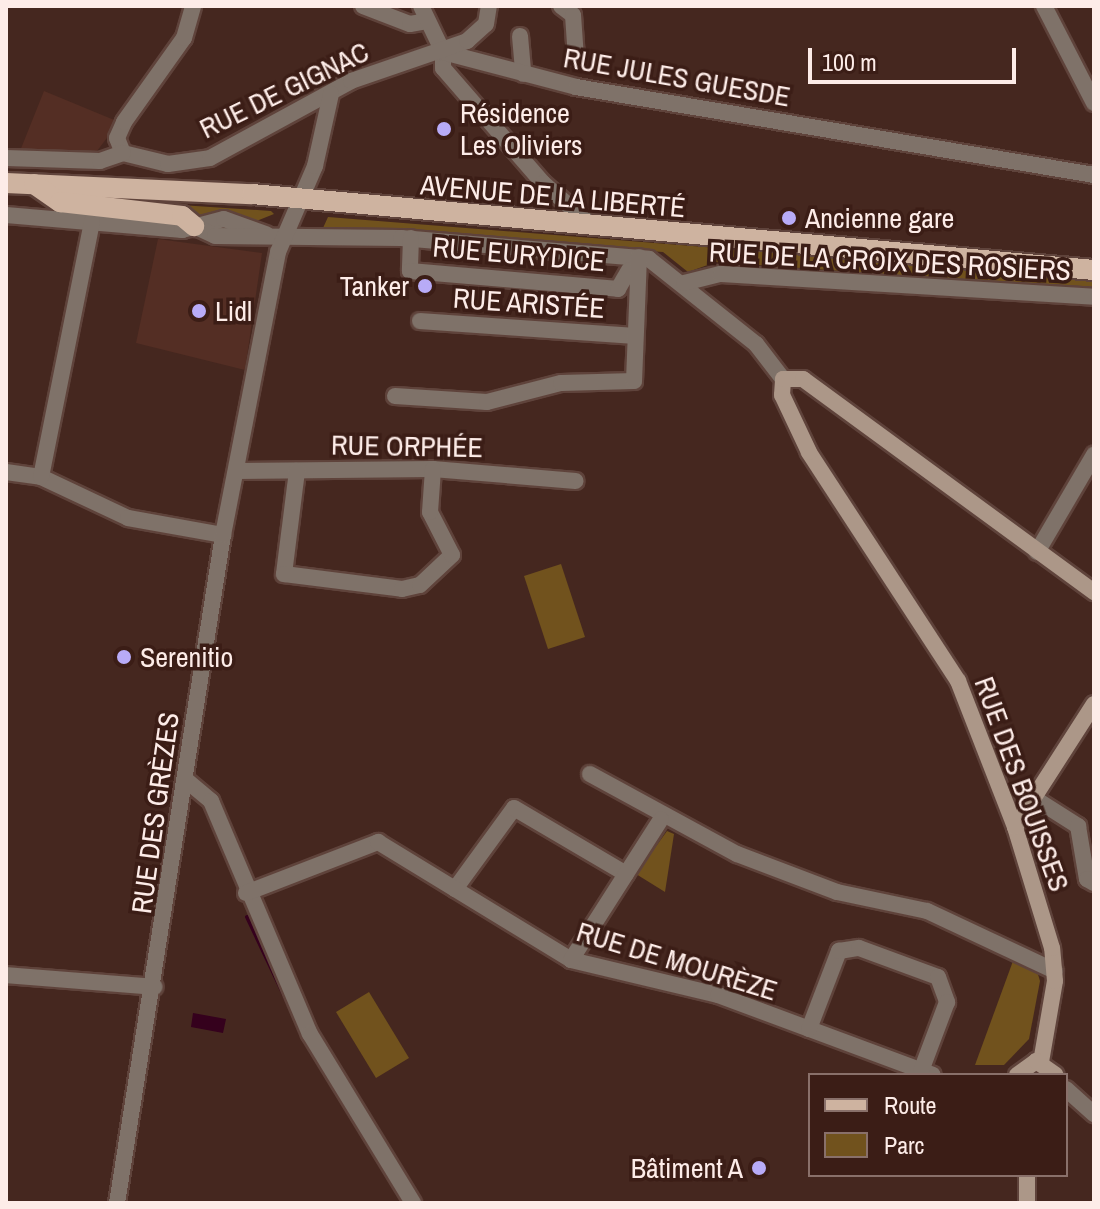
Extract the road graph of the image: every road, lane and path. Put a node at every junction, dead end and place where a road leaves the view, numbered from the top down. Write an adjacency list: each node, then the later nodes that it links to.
1 (193, 6): 13 (street)
2 (363, 6): 6 (street)
3 (489, 6): 8 (street, RUE DE GIGNAC)
4 (561, 6): 9 (street)
5 (1044, 6): 12 (street)
6 (424, 14): 8 (street)
7 (520, 36): 10 (street)
8 (443, 52): 10 (street, RUE JULES GUESDE); 11 (street, RUE DE GIGNAC); 22 (street)
9 (576, 58)
10 (523, 74): 15 (street, RUE JULES GUESDE)
11 (331, 94): 13 (street, RUE DE GIGNAC); 18 (street, RUE DES GRÈZES)
12 (1094, 103)
13 (123, 153): 14 (street, RUE DE GIGNAC)
14 (6, 158)
15 (1094, 175)
16 (6, 183): 17 (main road, AVENUE DE LA LIBERTÉ)
17 (34, 184): 18 (main road, AVENUE DE LA LIBERTÉ); 21 (main road)
18 (302, 200): 22 (main road, AVENUE DE LA LIBERTÉ); 23 (street, RUE DES GRÈZES)
19 (6, 215): 20 (street)
20 (92, 221): 21 (street); 38 (street)
21 (194, 226): 23 (street)
22 (595, 228): 26 (main road, AVENUE DE LA LIBERTÉ)
23 (286, 235): 24 (street); 35 (street, RUE DES GRÈZES)
24 (411, 238): 25 (street); 25 (street, RUE EURYDICE)
25 (634, 257): 27 (street); 30 (street, RUE EURYDICE)
26 (1094, 270)
27 (684, 283): 28 (street, RUE DE LA CROIX DES ROSIERS); 31 (street)
28 (1094, 297)
29 (420, 321): 30 (street, RUE ARISTÉE)
30 (634, 336): 32 (street, RUE EURYDICE)
31 (783, 379): 41 (street); 50 (street, RUE DES BOUISSES)
32 (395, 396)
33 (1094, 455): 41 (street)
34 (433, 469): 36 (street, RUE ORPHÉE); 36 (street); 39 (street, RUE ORPHÉE)
35 (237, 471): 36 (street, RUE ORPHÉE); 40 (street, RUE DES GRÈZES)
36 (297, 471)
37 (6, 472): 38 (street)
38 (41, 477): 40 (street)
39 (575, 481)
40 (223, 535): 45 (street, RUE DES GRÈZES)
41 (1037, 552): 42 (street)
42 (1094, 592)
43 (1094, 704): 46 (street)
44 (590, 774): 49 (street)
45 (186, 780): 47 (street, RUE DES GRÈZES); 48 (street)
46 (1037, 800): 50 (street); 52 (street)
47 (182, 805): 48 (street); 58 (street, RUE DES GRÈZES)
48 (215, 817): 54 (street)
49 (661, 819): 51 (street); 56 (street)
50 (1015, 827): 56 (street, RUE DES BOUISSES)
51 (626, 874): 53 (street); 55 (street)
52 (1094, 883)
53 (455, 889): 54 (street, RUE DE MOURÈZE); 55 (street, RUE DE MOURÈZE)
54 (246, 893): 68 (street)
55 (571, 960): 59 (street, RUE DE MOURÈZE)
56 (1055, 971): 60 (street, RUE DES BOUISSES)
57 (6, 975): 58 (street)
58 (155, 987): 67 (street, RUE DES GRÈZES)
59 (809, 1029): 61 (street, RUE DE MOURÈZE); 61 (street)
60 (1041, 1062): 62 (street); 63 (street)
61 (927, 1073)
62 (1021, 1073)
63 (1054, 1073)
64 (1068, 1091): 65 (street)
65 (1094, 1114)
66 (1027, 1177): 69 (street)
67 (117, 1203)
68 (413, 1203)
69 (1027, 1203)

